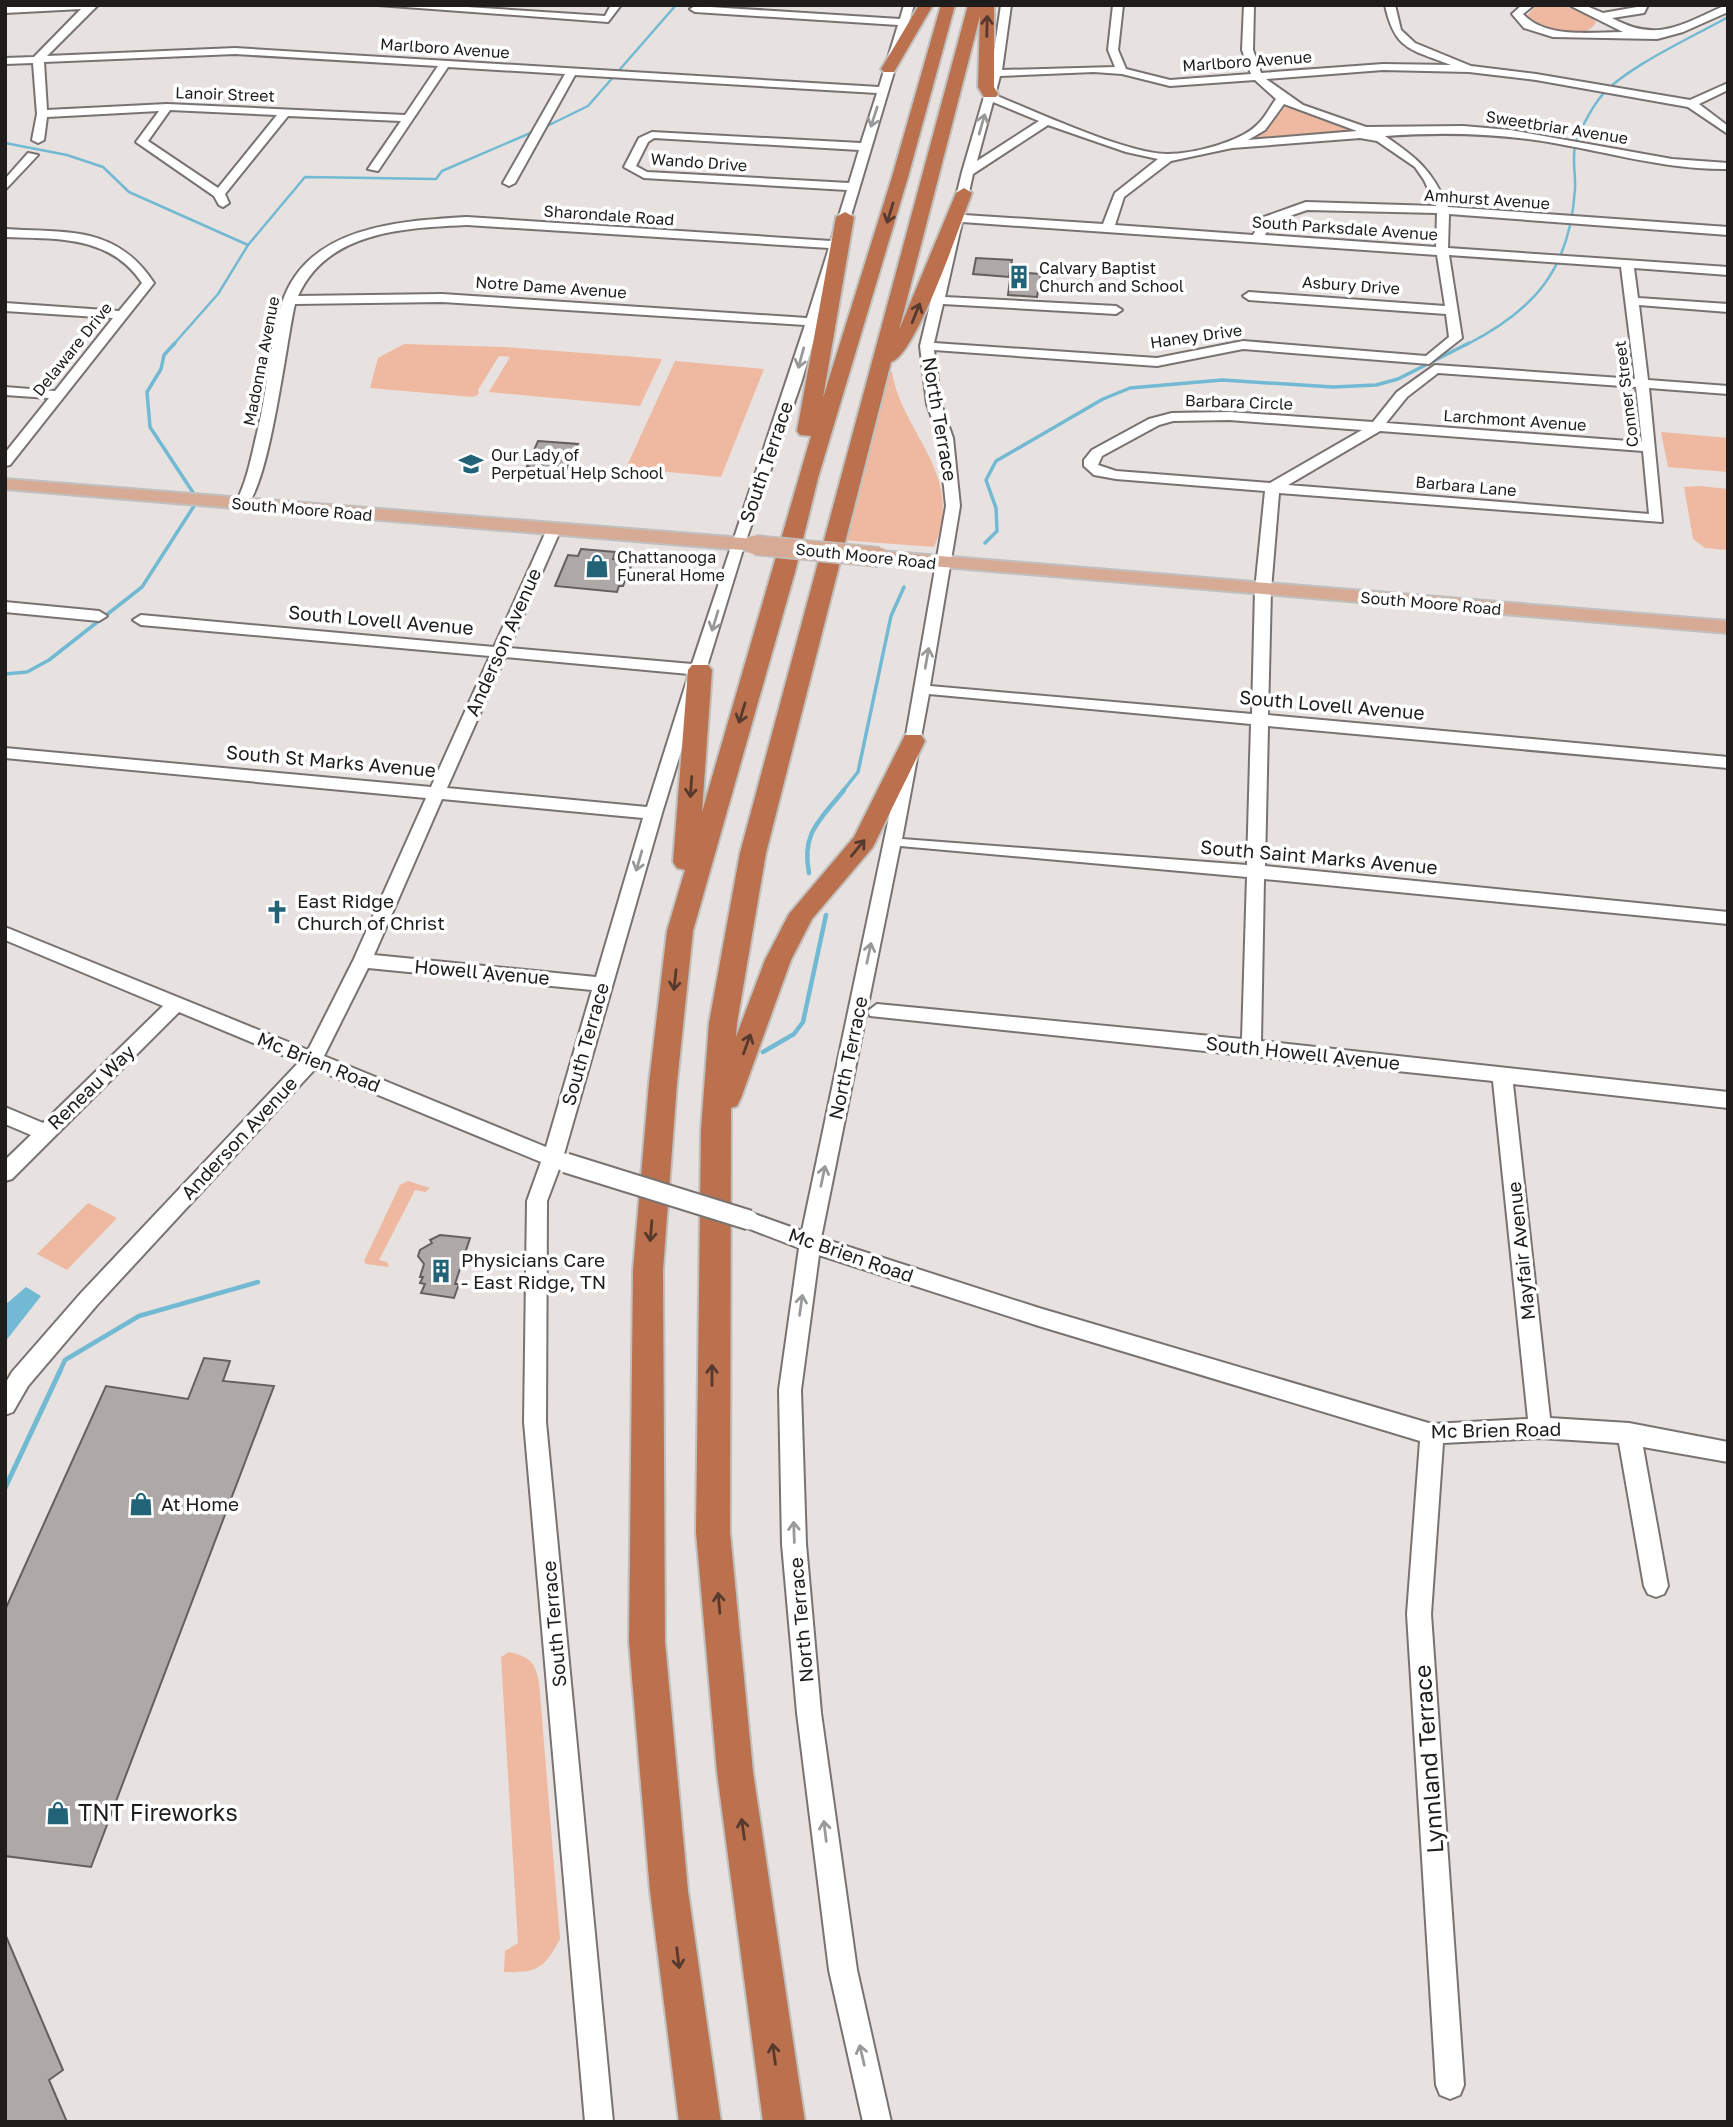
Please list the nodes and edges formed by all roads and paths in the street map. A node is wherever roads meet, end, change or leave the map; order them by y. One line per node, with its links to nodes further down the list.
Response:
1 (90, 5): 2 (street); 18 (street); 24 (street)
2 (97, 5)
3 (383, 5): 4 (street)
4 (616, 5)
5 (926, 5): 28 (highway)
6 (947, 5): 93 (highway, one-way to 93)
7 (975, 5): 85 (highway)
8 (987, 5): 36 (highway, one-way to 8)
9 (1006, 5): 32 (street, North Terrace)
10 (1118, 5): 30 (street)
11 (1249, 5): 33 (street)
12 (1390, 5): 23 (street, Marlboro Avenue)
13 (1529, 5): 21 (street)
14 (1574, 5): 20 (street)
15 (1643, 5): 20 (street)
16 (1728, 8): 22 (street)
17 (695, 9): 19 (street)
18 (5, 10)
19 (906, 13): 28 (street, South Terrace)
20 (1603, 17): 21 (street); 22 (street)
21 (1590, 34): 22 (street)
22 (1657, 36)
23 (1430, 55): 27 (street); 29 (street, Marlboro Avenue)
24 (38, 59): 25 (street, Marlboro Avenue); 26 (street, Marlboro Avenue); 41 (street)
25 (5, 61)
26 (445, 64): 31 (street, Marlboro Avenue); 42 (street)
27 (1417, 68): 29 (street, Marlboro Avenue); 33 (street, Marlboro Avenue)
28 (889, 69): 35 (street, South Terrace)
29 (1469, 69): 38 (street, Marlboro Avenue)
30 (1122, 71): 32 (street, Marlboro Avenue); 33 (street, Marlboro Avenue)
31 (571, 72): 35 (street, Marlboro Avenue); 57 (street)
32 (996, 73): 36 (street, North Terrace)
33 (1259, 78): 37 (street)
34 (1728, 86): 38 (street)
35 (883, 90): 49 (street, South Terrace, one-way to 49)
36 (990, 95): 43 (street); 56 (street, North Terrace, one-way to 36)
37 (1282, 99): 45 (street); 48 (street)
38 (1691, 104): 44 (street)
39 (167, 107): 40 (street, Lanoir Street); 40 (street); 41 (street, Lanoir Street)
40 (285, 112): 42 (street, Lanoir Street)
41 (42, 114): 47 (street)
42 (408, 118): 55 (street)
43 (1047, 121): 51 (street); 56 (street)
44 (1728, 131)
45 (1363, 133): 46 (street, Sweetbriar Avenue); 48 (street)
46 (1380, 135): 52 (street, Sweetbriar Avenue); 61 (street)
47 (38, 141)
48 (1232, 145): 51 (street)
49 (864, 147): 59 (street, South Terrace); 59 (street, Wando Drive)
50 (32, 155): 54 (street)
51 (1167, 158): 64 (street)
52 (1728, 166)
53 (5, 168): 54 (street)
54 (24, 169): 58 (street)
55 (374, 169)
56 (968, 172): 60 (street, North Terrace)
57 (509, 183)
58 (5, 187)
59 (853, 187): 62 (street, South Terrace)
60 (964, 193): 63 (street, North Terrace); 85 (highway, one-way to 60)
61 (1443, 211): 66 (street, Amhurst Avenue); 68 (street, Amhurst Avenue); 70 (street)
62 (845, 217): 69 (street, South Terrace); 93 (highway)
63 (959, 218): 64 (street, South Parksdale Avenue); 75 (street, North Terrace)
64 (1108, 227): 68 (street, South Parksdale Avenue)
65 (382, 230): 69 (street, Sharondale Road); 74 (street, Madonna Avenue)
66 (1728, 231)
67 (5, 233): 81 (street, Delaware Drive)
68 (1257, 238): 70 (street, South Parksdale Avenue)
69 (835, 245): 82 (street, South Terrace)
70 (1442, 249): 71 (street, South Parksdale Avenue); 80 (street)
71 (1627, 264): 72 (street, South Parksdale Avenue); 76 (street, Conner Street)
72 (1728, 271)
73 (1249, 296): 80 (street, Asbury Drive)
74 (289, 300): 82 (street, Notre Dame Avenue); 96 (street, Madonna Avenue)
75 (939, 300): 79 (street); 83 (street, North Terrace)
76 (1632, 301): 78 (street); 86 (street, Conner Street)
77 (5, 307): 81 (street)
78 (1728, 308)
79 (1115, 310)
80 (1450, 310): 84 (street)
81 (123, 315): 89 (street, Delaware Drive)
82 (811, 322): 99 (street, South Terrace, one-way to 99)
83 (927, 346): 84 (street, Haney Drive); 100 (street, North Terrace)
84 (1432, 364): 86 (street, Haney Drive); 90 (street)
85 (879, 370): 129 (highway)
86 (1643, 384): 87 (street, Haney Drive); 91 (street, Conner Street)
87 (1728, 390)
88 (5, 391): 89 (street)
89 (57, 395): 92 (street, Delaware Drive)
90 (1377, 427): 91 (street, Larchmont Avenue); 95 (street); 95 (street, Barbara Circle)
91 (1650, 447): 97 (street, Conner Street)
92 (5, 462)
93 (808, 478): 118 (highway, one-way to 118)
94 (5, 484): 96 (main road, South Moore Road)
95 (1272, 488): 97 (street, Barbara Lane); 101 (street)
96 (242, 504): 98 (main road, South Moore Road)
97 (1657, 519)
98 (554, 529): 99 (main road, South Moore Road); 106 (street, Anderson Avenue)
99 (746, 544): 100 (main road, South Moore Road, bridge); 107 (street, South Terrace, one-way to 107)
100 (943, 564): 101 (main road, South Moore Road); 110 (street, North Terrace, one-way to 100)
101 (1263, 590): 105 (main road, South Moore Road); 109 (street)
102 (5, 607): 103 (street)
103 (99, 616)
104 (141, 620): 106 (street, South Lovell Avenue)
105 (1728, 627)
106 (497, 652): 107 (street, South Lovell Avenue); 113 (street, Anderson Avenue)
107 (700, 670): 114 (street, South Terrace); 118 (highway, one-way to 118)
108 (933, 690): 109 (street, South Lovell Avenue)
109 (1261, 719): 112 (street, South Lovell Avenue); 116 (street)
110 (913, 741): 129 (highway, one-way to 110); 133 (street, North Terrace, one-way to 110)
111 (5, 753): 113 (street, South St Marks Avenue)
112 (1728, 763)
113 (437, 792): 114 (street, South St Marks Avenue); 120 (street, Anderson Avenue)
114 (653, 813): 121 (street, South Terrace, one-way to 121)
115 (907, 843): 116 (street, South Saint Marks Avenue)
116 (1258, 872): 117 (street, South Saint Marks Avenue); 124 (street)
117 (1728, 918)
118 (680, 931): 142 (highway, one-way to 142)
119 (5, 933): 122 (street, Mc Brien Road)
120 (362, 961): 121 (street, Howell Avenue); 125 (street, Anderson Avenue)
121 (601, 984): 131 (street, South Terrace)
122 (177, 1003): 125 (street, Mc Brien Road); 130 (street, Reneau Way)
123 (877, 1011): 124 (street, South Howell Avenue)
124 (1251, 1047): 126 (street, South Howell Avenue)
125 (312, 1060): 131 (street, Mc Brien Road); 134 (street, Anderson Avenue)
126 (1502, 1074): 127 (street, South Howell Avenue); 135 (street, Mayfair Avenue)
127 (1728, 1100)
128 (5, 1115): 130 (street)
129 (715, 1130): 143 (highway, one-way to 129)
130 (45, 1133): 132 (street, Reneau Way)
131 (559, 1161): 133 (street, Mc Brien Road, bridge); 141 (street, South Terrace)
132 (5, 1173)
133 (810, 1243): 137 (street, Mc Brien Road); 144 (street, North Terrace, one-way to 133)
134 (5, 1405)
135 (1540, 1428): 136 (street, Mc Brien Road); 137 (street, Mc Brien Road)
136 (1629, 1433): 138 (street, Mc Brien Road); 139 (street)
137 (1432, 1434): 140 (street, Lynnland Terrace)
138 (1728, 1452)
139 (1656, 1586)
140 (1450, 2085)
141 (599, 2122)
142 (700, 2122)
143 (784, 2122)
144 (877, 2122)

